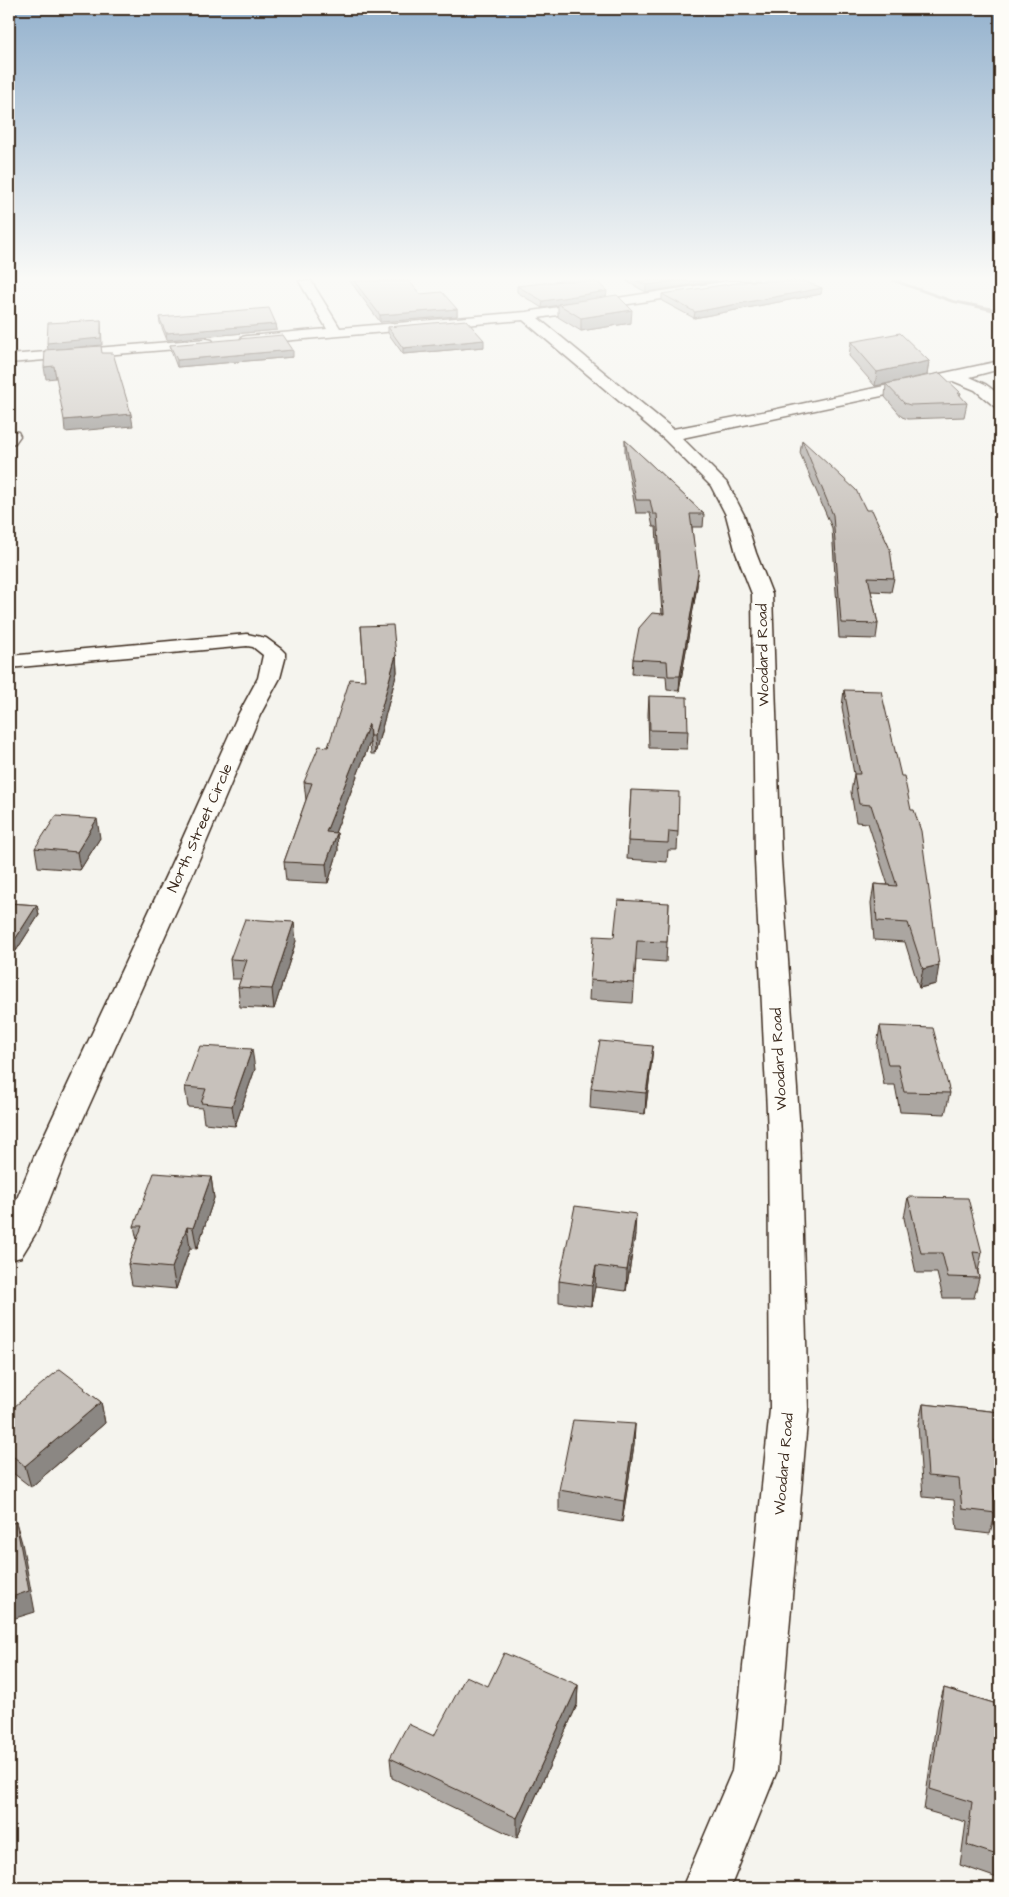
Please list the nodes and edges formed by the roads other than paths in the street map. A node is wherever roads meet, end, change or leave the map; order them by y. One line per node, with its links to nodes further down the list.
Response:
1 (591, 370): 5 (street, Woodard Road)
2 (981, 370): 3 (street)
3 (955, 376): 4 (street); 5 (street)
4 (1000, 403)
5 (670, 435): 8 (street, Woodard Road)
6 (9, 662): 7 (street, North Street Circle)
7 (9, 1248)
8 (706, 1888)

